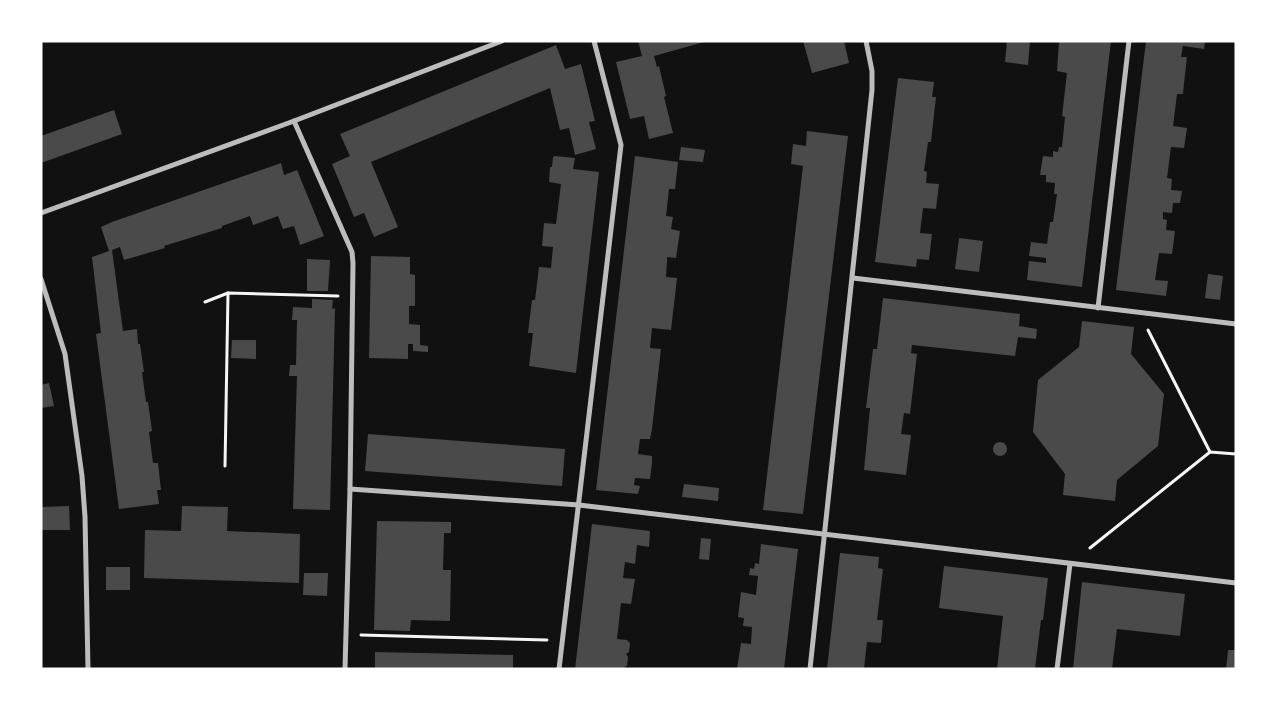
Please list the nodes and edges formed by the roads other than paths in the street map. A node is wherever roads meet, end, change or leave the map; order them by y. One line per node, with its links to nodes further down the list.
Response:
1 (502, 41): 5 (street)
2 (594, 41): 12 (street)
3 (866, 41): 7 (street)
4 (1129, 41): 9 (street)
5 (294, 121): 6 (street); 11 (street)
6 (41, 213)
7 (853, 278): 9 (street); 13 (street)
8 (41, 279): 16 (street)
9 (1098, 308): 10 (street)
10 (1236, 324)
11 (350, 489): 12 (street); 17 (street)
12 (579, 505): 13 (street); 18 (street)
13 (825, 533): 14 (street); 19 (street)
14 (1070, 564): 15 (street); 20 (street)
15 (1236, 583)
16 (88, 669)
17 (345, 669)
18 (559, 669)
19 (810, 669)
20 (1057, 669)

